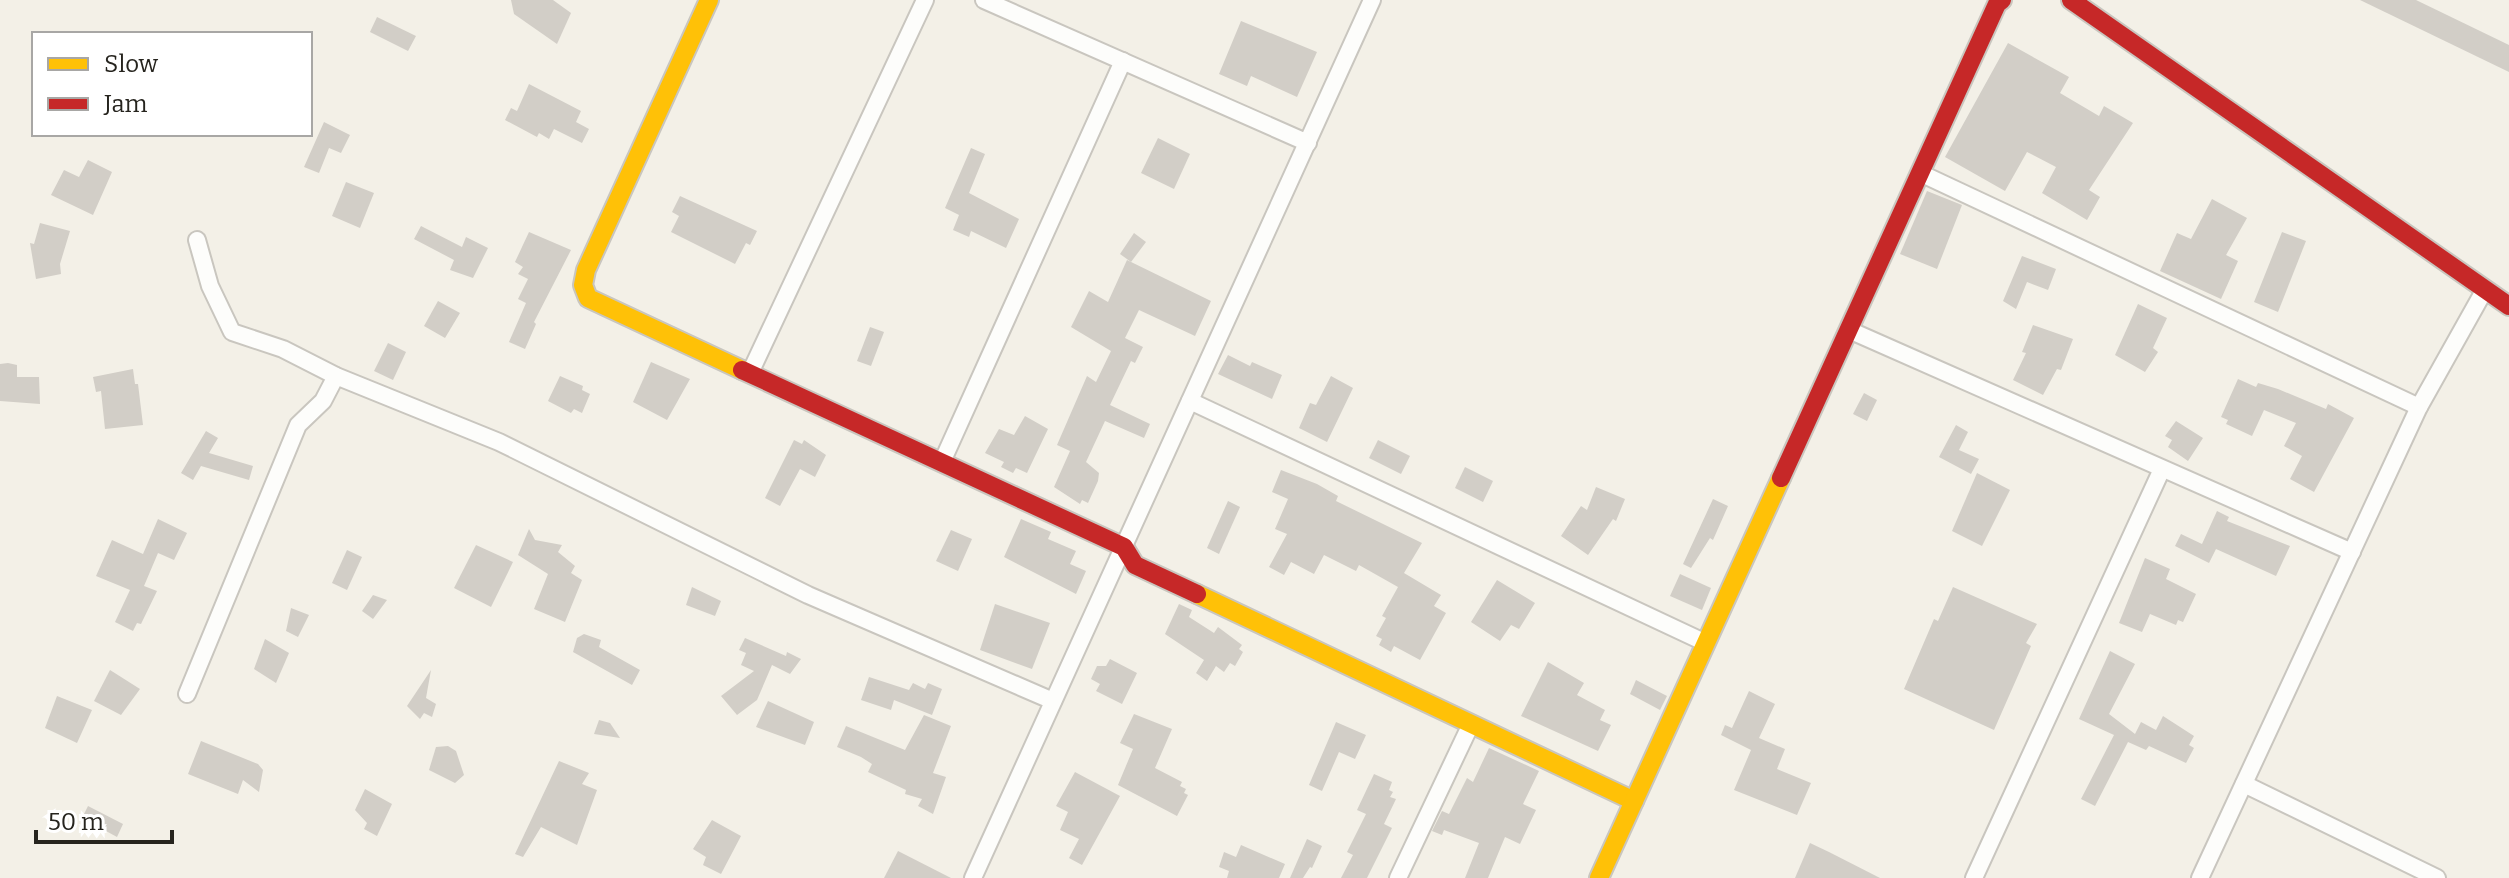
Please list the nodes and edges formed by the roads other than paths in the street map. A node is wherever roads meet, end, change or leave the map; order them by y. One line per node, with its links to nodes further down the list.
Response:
1 (709, 0): 14 (main road)
2 (925, 0): 14 (street)
3 (984, 0): 7 (street)
4 (1372, 0): 8 (street)
5 (2002, 0): 9 (main road)
6 (2071, 0): 11 (main road)
7 (1123, 61): 8 (street); 18 (street)
8 (1308, 143): 16 (street)
9 (1920, 173): 13 (main road); 17 (street)
10 (197, 240): 15 (street)
11 (2484, 291): 12 (main road); 17 (street)
12 (2509, 306)
13 (1849, 330): 19 (street); 22 (main road)
14 (750, 373): 18 (main road)
15 (336, 376): 23 (street); 24 (street)
16 (1190, 401): 20 (street); 22 (street)
17 (2419, 407): 21 (street)
18 (942, 462): 20 (main road)
19 (2162, 469): 21 (street); 31 (street)
20 (1124, 547): 24 (street); 25 (main road)
21 (2352, 552): 26 (street)
22 (1706, 643): 27 (main road)
23 (187, 694)
24 (1053, 701): 28 (street)
25 (1471, 724): 27 (main road); 29 (street)
26 (2244, 784): 32 (street); 33 (street)
27 (1634, 801): 30 (main road)
28 (973, 878)
29 (1398, 878)
30 (1599, 878)
31 (1974, 878)
32 (2200, 878)
33 (2437, 878)

